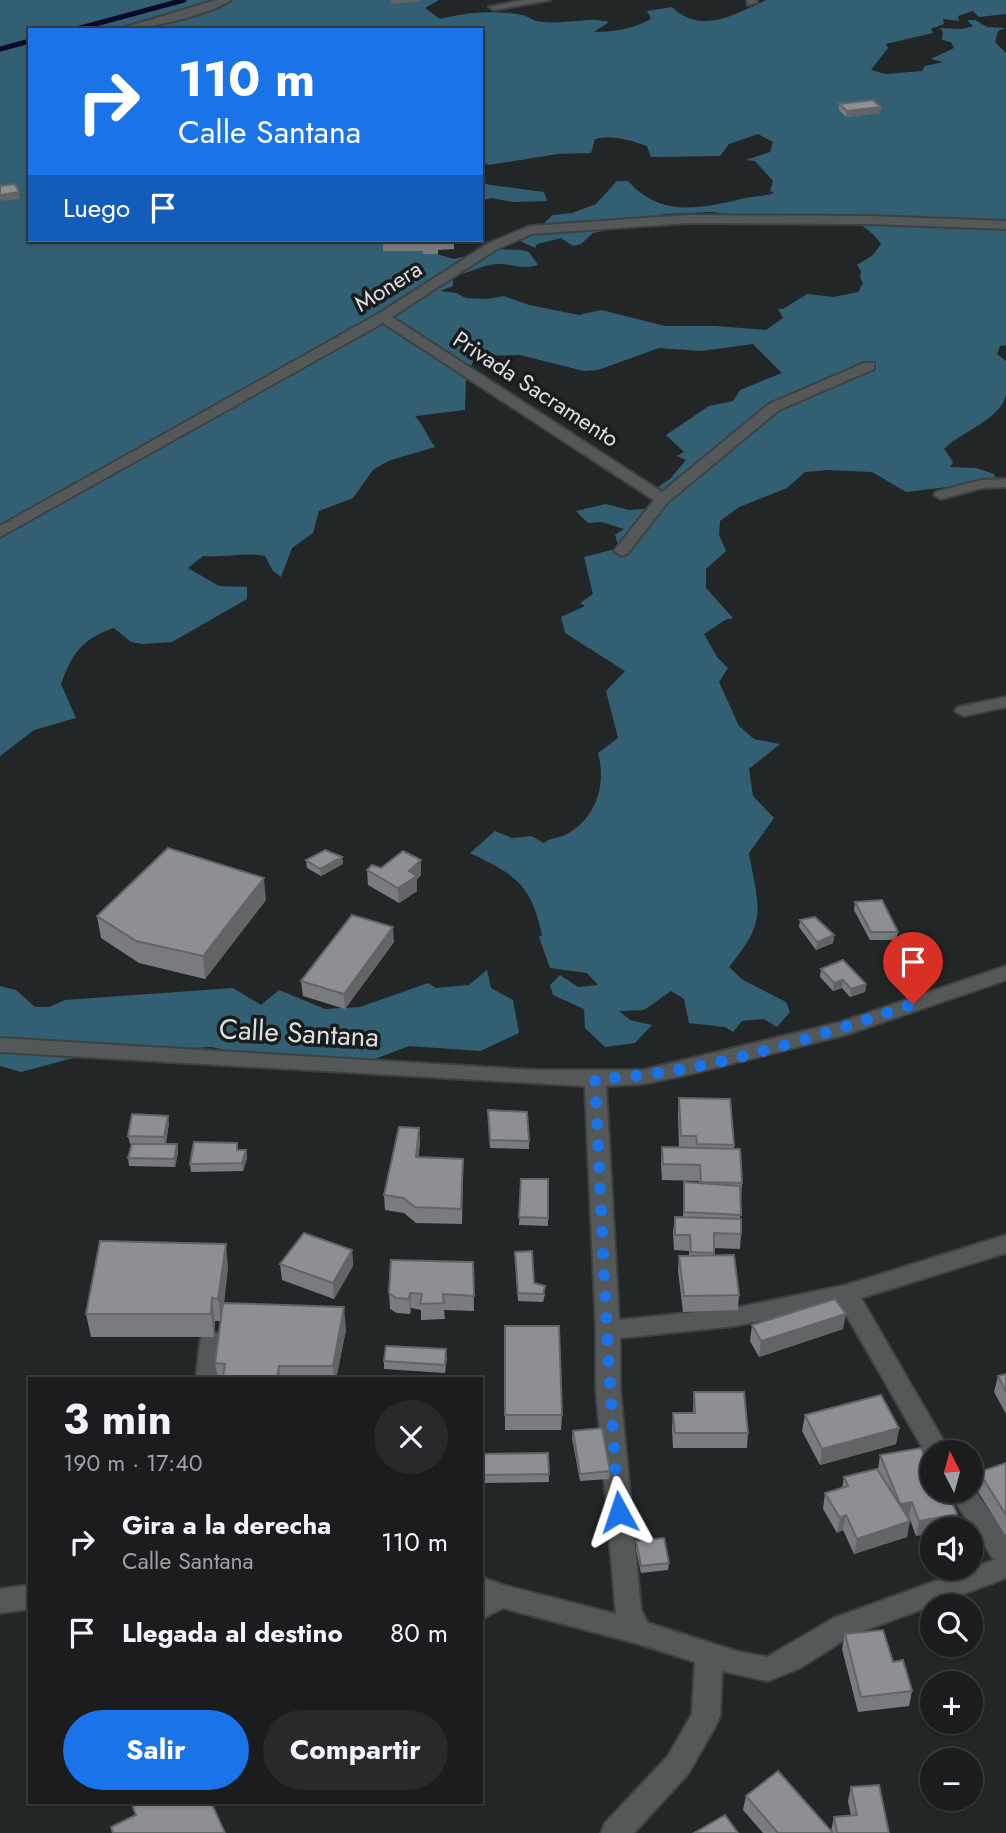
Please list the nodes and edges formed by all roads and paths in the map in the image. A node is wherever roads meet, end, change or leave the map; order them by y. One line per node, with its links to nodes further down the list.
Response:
1 (226, 0): 4 (street)
2 (545, 0): 3 (street)
3 (494, 7)
4 (129, 28)
5 (1006, 225): 6 (street, Monera)
6 (383, 317): 10 (street, Privada Sacramento); 11 (street, Monera)
7 (869, 366): 10 (street)
8 (1006, 483): 9 (street)
9 (941, 495)
10 (663, 499): 12 (street)
11 (0, 532)
12 (622, 551)
13 (1006, 702): 14 (street)
14 (964, 711)
15 (1006, 974): 17 (street, Calle Santana)
16 (0, 1045): 17 (street, Calle Santana)
17 (595, 1079): 20 (street)
18 (1006, 1244): 19 (street)
19 (846, 1294): 20 (street); 23 (street)
20 (608, 1330): 30 (street)
21 (212, 1341): 22 (street)
22 (208, 1377)
23 (931, 1440)
24 (969, 1503): 25 (street)
25 (1006, 1556)
26 (1006, 1567): 31 (street)
27 (28, 1597): 29 (street)
28 (488, 1597): 30 (street)
29 (0, 1601)
30 (639, 1632): 31 (street)
31 (709, 1654): 32 (street)
32 (615, 1833)

